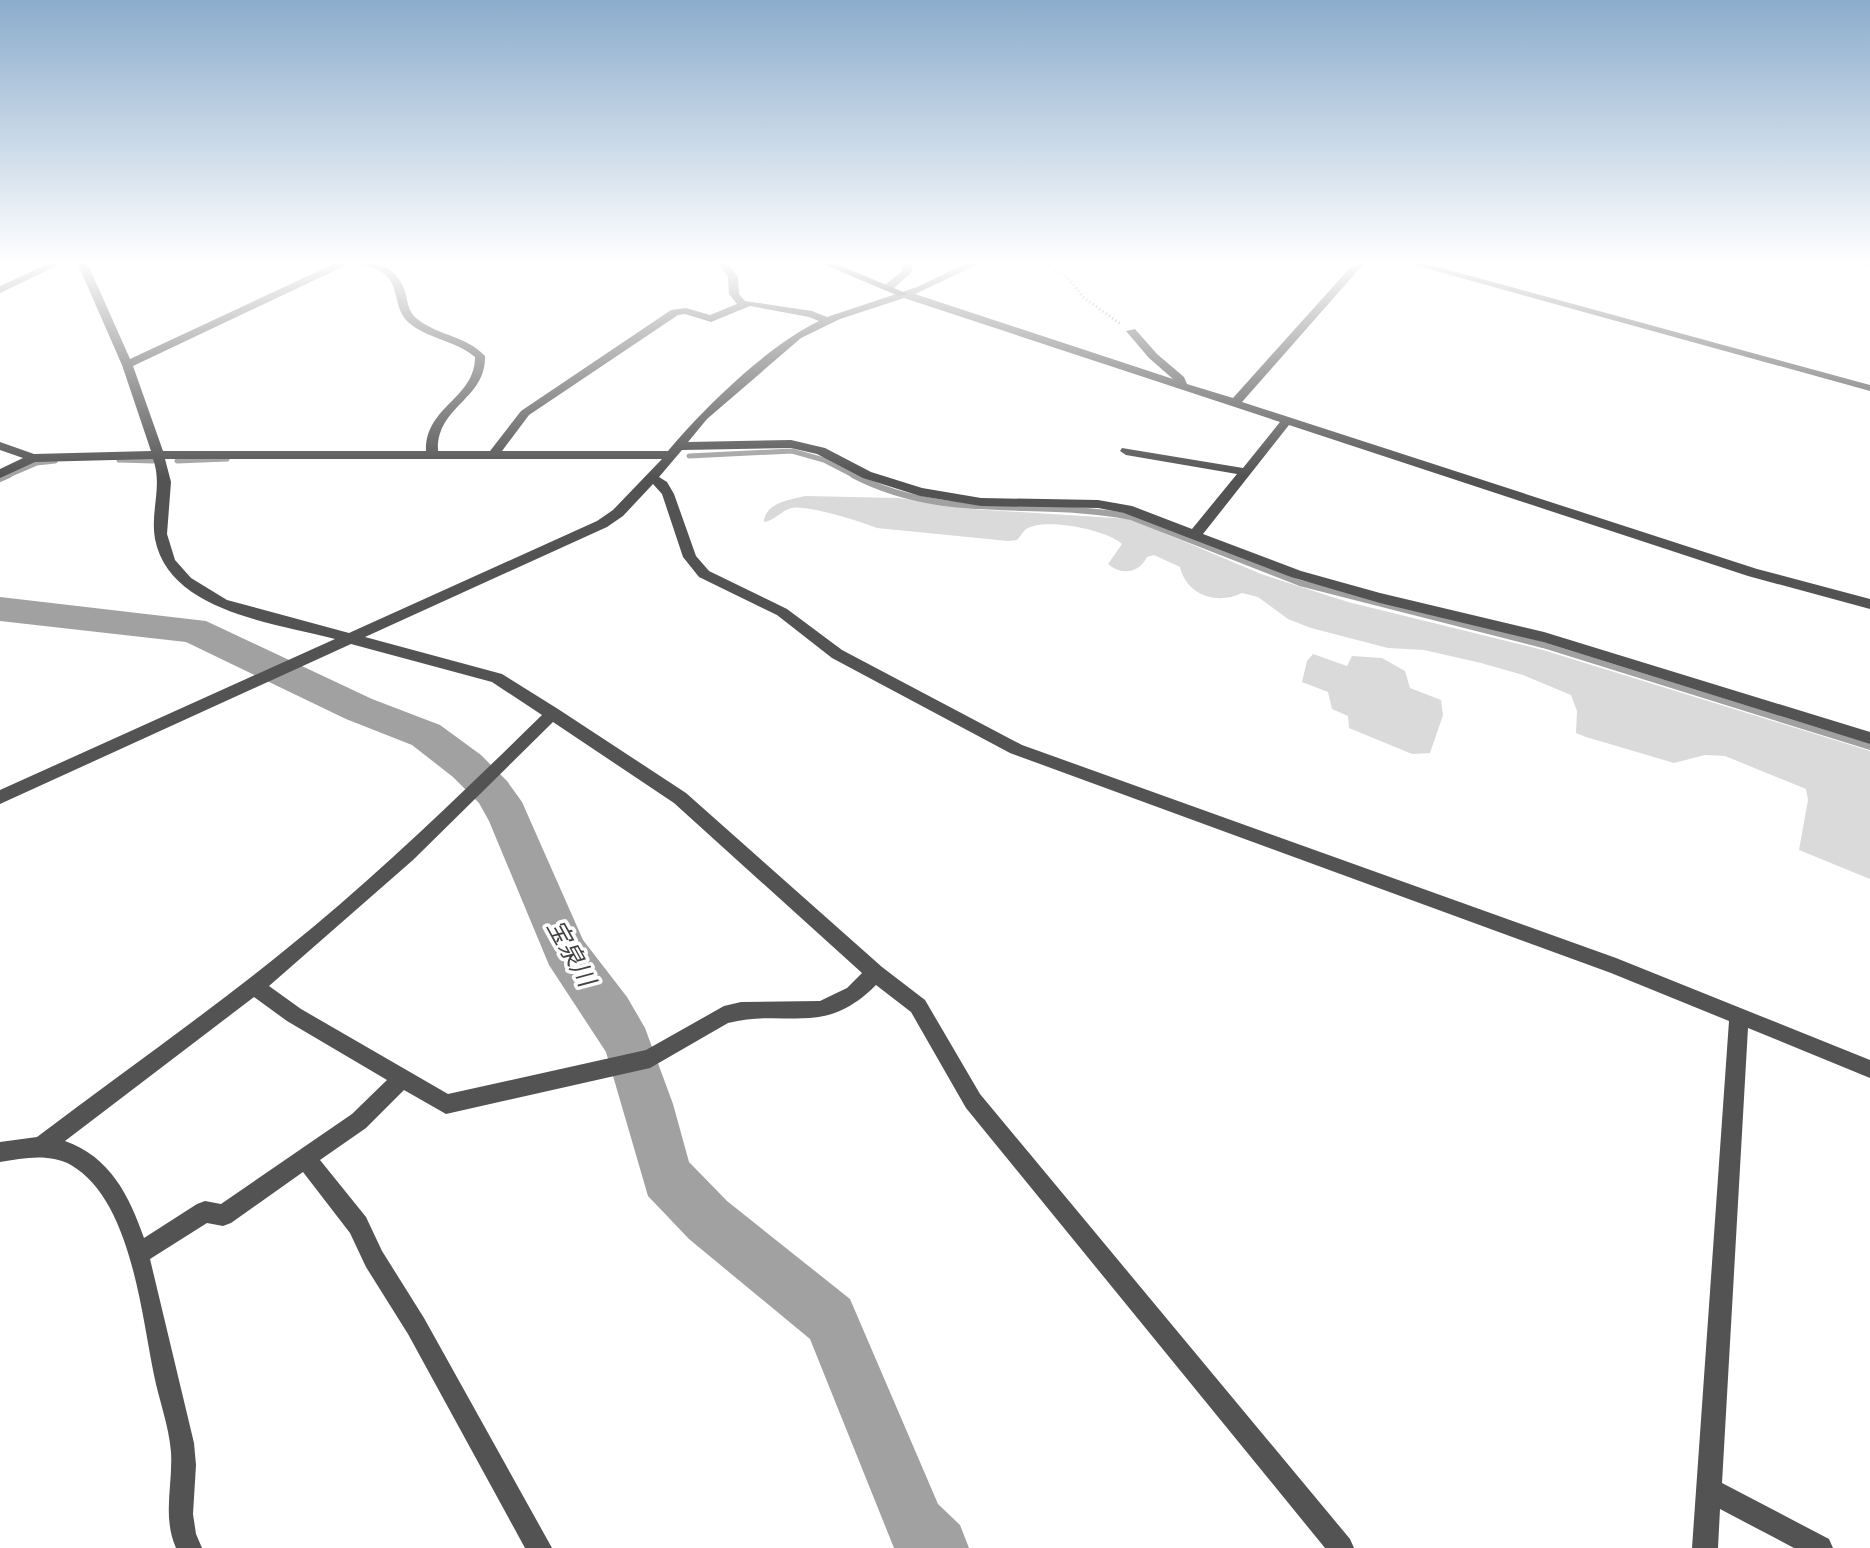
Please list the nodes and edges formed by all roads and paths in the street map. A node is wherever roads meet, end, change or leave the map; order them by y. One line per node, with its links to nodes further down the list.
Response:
1 (113, 332): 10 (street)
2 (197, 332): 10 (street)
3 (436, 332): 18 (street)
4 (644, 332): 19 (street)
5 (804, 332): 16 (street)
6 (1019, 332): 11 (street)
7 (1132, 332): 11 (street)
8 (1298, 332): 13 (street)
9 (1666, 332): 12 (street)
10 (127, 365): 20 (street)
11 (1182, 386): 13 (street)
12 (1870, 388)
13 (1235, 403): 14 (street)
14 (1287, 420): 22 (street); 26 (street)
15 (0, 446): 21 (street)
16 (673, 451): 19 (street); 24 (street); 25 (street)
17 (1126, 451): 22 (street)
18 (432, 453): 19 (street); 20 (street)
19 (494, 454)
20 (158, 456): 21 (street); 27 (street)
21 (33, 458): 23 (street)
22 (1247, 472): 25 (street)
23 (0, 474)
24 (652, 478): 27 (street); 33 (street)
25 (1195, 535): 29 (street)
26 (1870, 604)
27 (350, 639): 28 (street); 30 (street)
28 (553, 713): 31 (street); 32 (street)
29 (1870, 738)
30 (0, 797)
31 (875, 973): 35 (street); 43 (street)
32 (254, 986): 35 (street); 36 (street)
33 (1739, 1016): 34 (street); 40 (street)
34 (1870, 1069)
35 (402, 1079): 38 (street)
36 (44, 1144): 37 (street); 39 (street)
37 (0, 1152)
38 (305, 1158): 39 (street); 42 (street)
39 (138, 1254): 41 (street)
40 (1708, 1489): 44 (street); 45 (street)
41 (189, 1548)
42 (539, 1548)
43 (1341, 1548)
44 (1705, 1548)
45 (1820, 1548)

